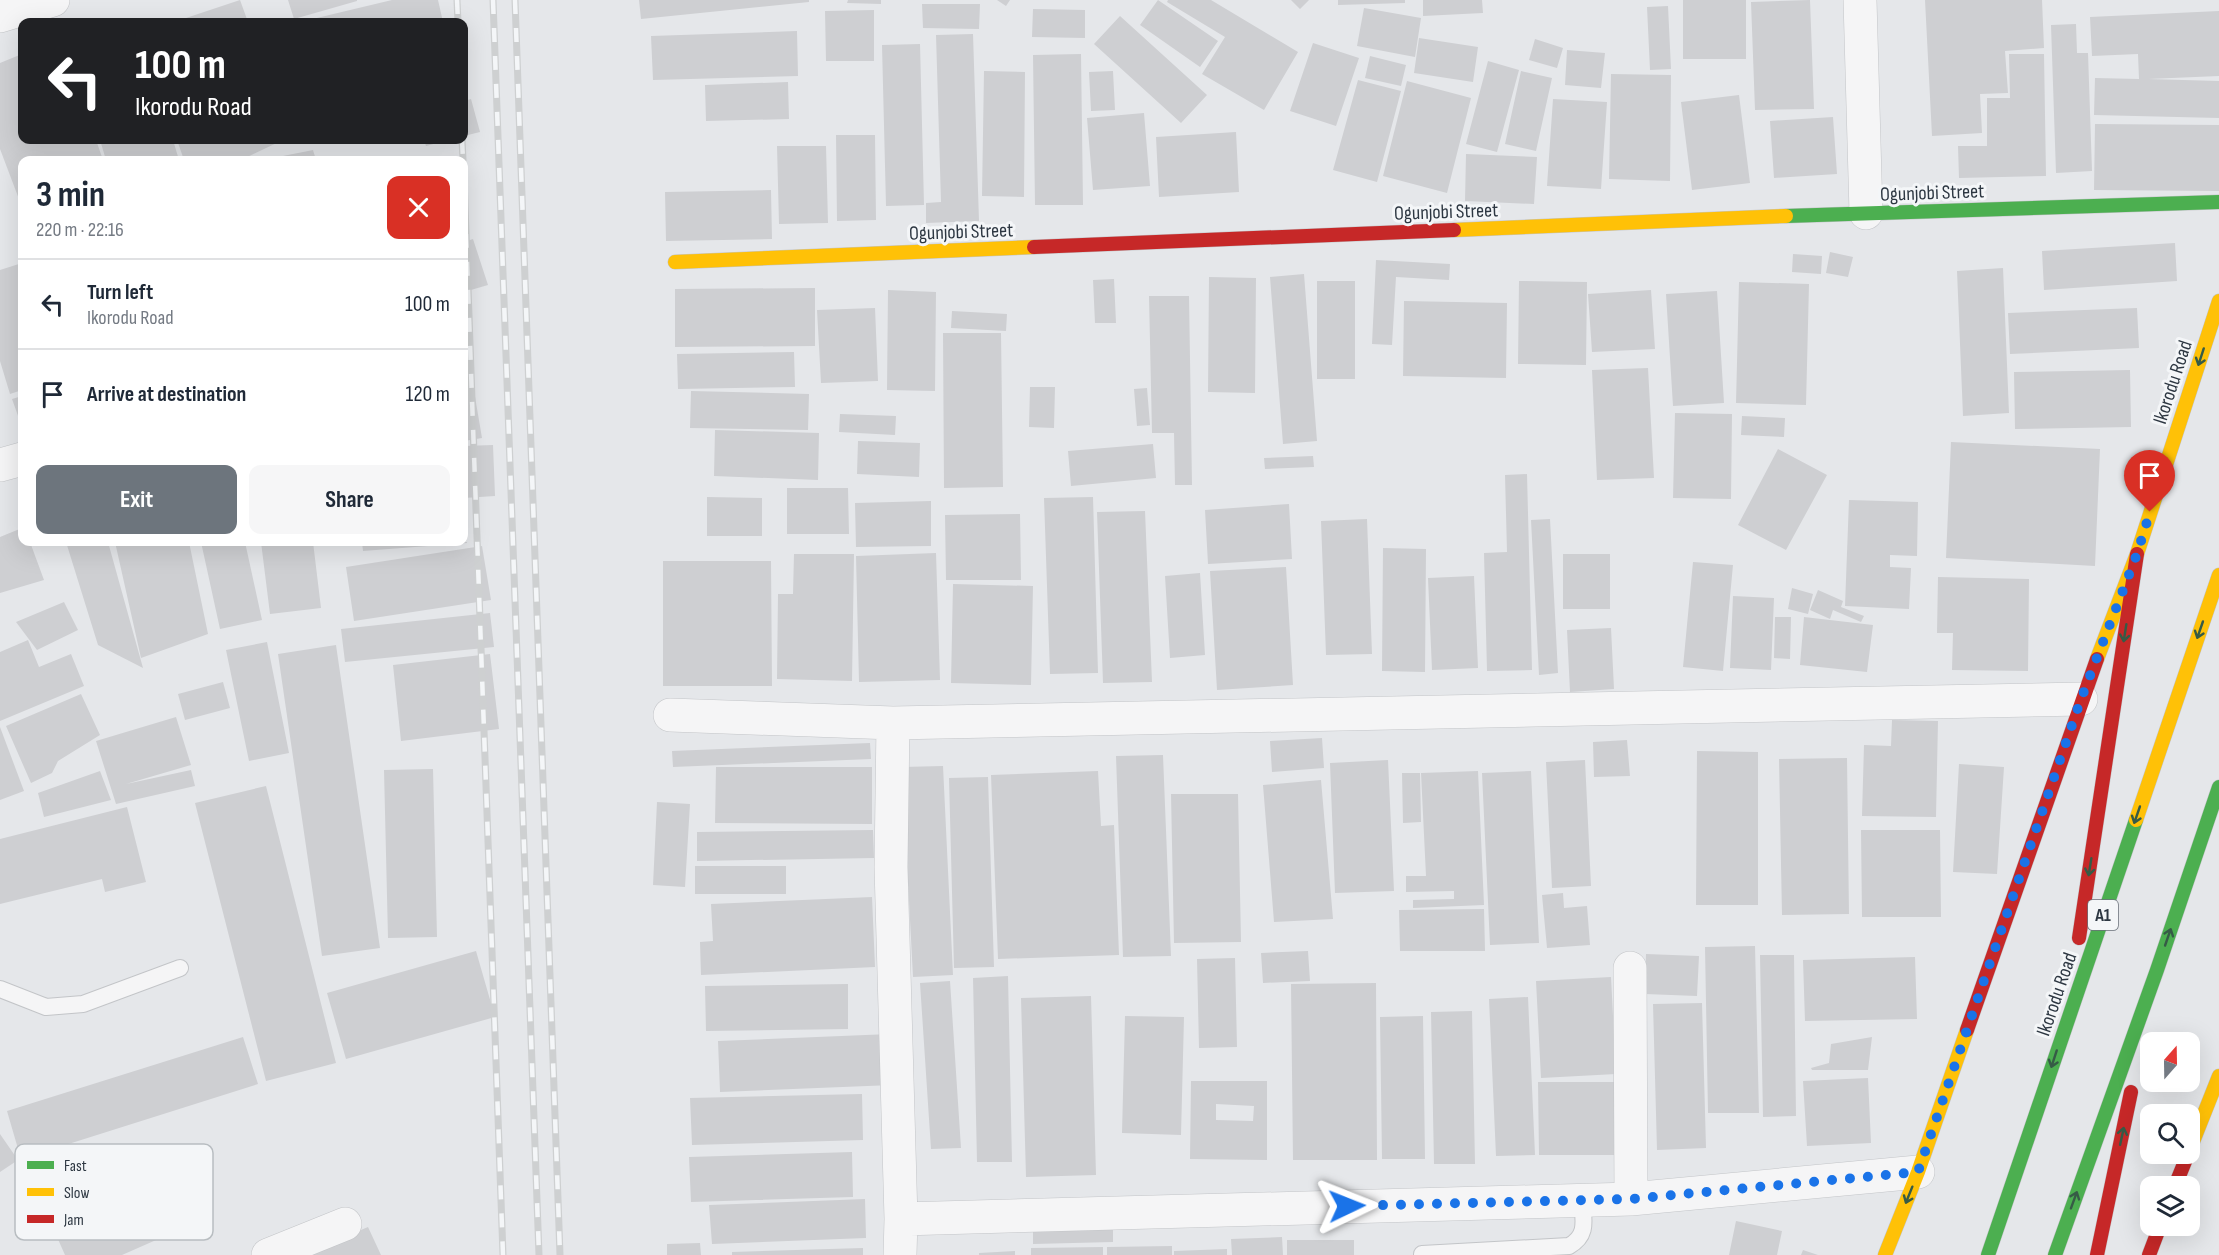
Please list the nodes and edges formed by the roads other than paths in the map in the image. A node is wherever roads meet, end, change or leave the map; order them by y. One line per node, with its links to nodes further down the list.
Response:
1 (52, 0): 3 (street)
2 (1860, 0): 5 (street)
3 (0, 16)
4 (2219, 202): 5 (main road, Ogunjobi Street)
5 (1866, 213): 6 (main road, Ogunjobi Street)
6 (675, 262)
7 (2219, 301): 10 (main road, Ikorodu Road, one-way to 10)
8 (18, 460): 9 (street)
9 (0, 465)
10 (2137, 554): 12 (main road, Ikorodu Road); 20 (main road, one-way to 20)
11 (2219, 575): 20 (main road, Ikorodu Road / A1, one-way to 20)
12 (2081, 699): 14 (street); 23 (main road, Ikorodu Road)
13 (670, 715): 14 (street)
14 (893, 723): 27 (street)
15 (2219, 787): 18 (main road, one-way to 15)
16 (180, 968): 19 (lane)
17 (1630, 968): 25 (street)
18 (2157, 970): 36 (main road, one-way to 18); 37 (main road, one-way to 18)
19 (0, 989)
20 (2066, 1022): 26 (main road, Ikorodu Road / A1, one-way to 26)
21 (2219, 1076): 22 (main road)
22 (2200, 1124)
23 (1918, 1172): 25 (street); 33 (main road, Ikorodu Road, one-way to 33)
24 (1582, 1199): 25 (street); 27 (street); 30 (lane)
25 (1631, 1199)
26 (2008, 1200): 34 (main road); 35 (main road, Ikorodu Road / A1)
27 (901, 1219): 32 (street)
28 (345, 1224): 31 (street)
29 (2156, 1236): 38 (main road)
30 (1422, 1254)
31 (268, 1255)
32 (900, 1255)
33 (1885, 1255)
34 (1982, 1255)
35 (1988, 1255)
36 (2055, 1255)
37 (2097, 1255)
38 (2149, 1255)

